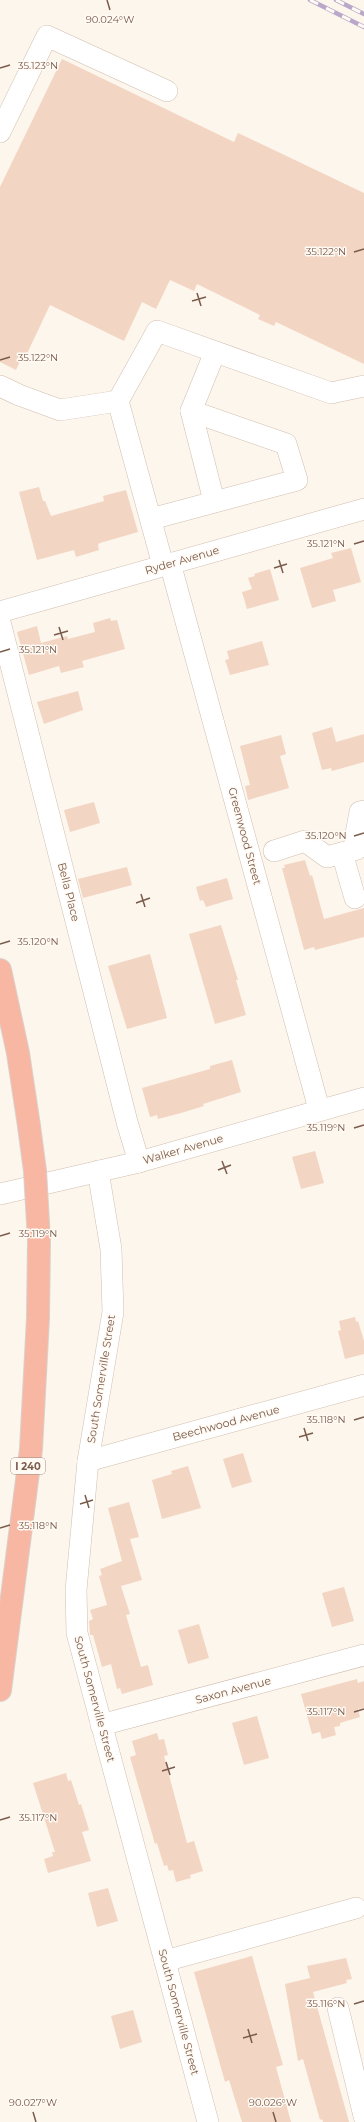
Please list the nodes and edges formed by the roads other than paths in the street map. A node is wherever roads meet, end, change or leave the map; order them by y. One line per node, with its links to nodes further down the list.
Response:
1 (167, 91): 2 (street)
2 (0, 132)
3 (214, 352): 5 (street); 6 (street); 7 (street)
4 (0, 386): 6 (street)
5 (364, 386)
6 (118, 401): 10 (street, Greenwood Street)
7 (191, 411): 8 (street); 8 (street)
8 (214, 501): 10 (street)
9 (364, 510): 11 (street, Ryder Avenue)
10 (152, 519): 11 (street, Greenwood Street)
11 (167, 564): 12 (street, Ryder Avenue); 20 (street, Greenwood Street)
12 (0, 612)
13 (0, 622): 21 (street, Bella Place)
14 (362, 811): 16 (street)
15 (274, 851): 16 (street)
16 (342, 853): 17 (street)
17 (355, 898)
18 (0, 970): 27 (highway, I 240, bridge)
19 (364, 1098): 20 (street, Walker Avenue)
20 (319, 1109): 21 (street, Walker Avenue)
21 (139, 1162): 22 (street, Walker Avenue)
22 (98, 1170): 23 (street, Walker Avenue); 25 (street, South Somerville Street)
23 (0, 1194)
24 (364, 1385): 25 (street, Beechwood Avenue)
25 (88, 1461): 28 (street, South Somerville Street)
26 (364, 1655): 28 (street, Saxon Avenue)
27 (0, 1690)
28 (101, 1725): 30 (street, South Somerville Street)
29 (356, 1908): 30 (street)
30 (165, 1961): 33 (street, South Somerville Street)
31 (338, 2008): 32 (street)
32 (364, 2116)
33 (208, 2122)

